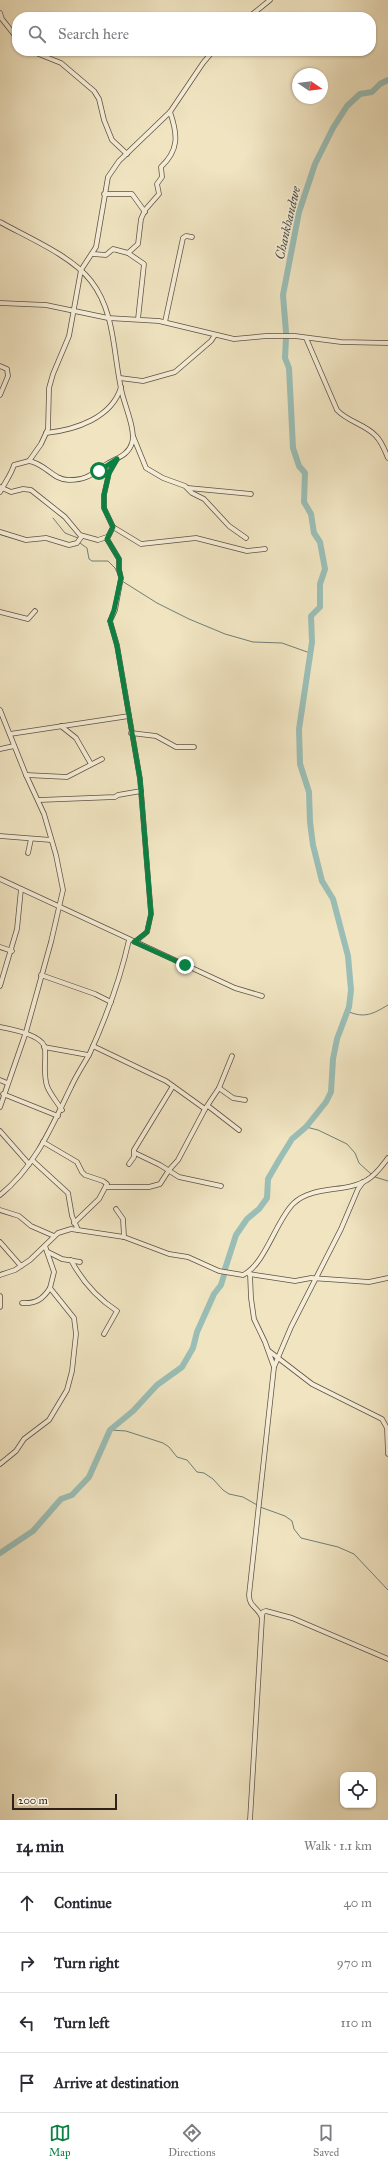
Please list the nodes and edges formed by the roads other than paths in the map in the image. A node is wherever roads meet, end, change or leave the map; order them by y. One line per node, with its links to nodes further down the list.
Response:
1 (269, 0): 2 (street)
2 (255, 12)
3 (0, 13): 4 (street)
4 (12, 32)
5 (43, 56): 8 (street)
6 (208, 56): 7 (street)
7 (170, 112): 8 (street); 10 (street)
8 (127, 154): 9 (street)
9 (104, 194): 10 (street); 14 (street)
10 (145, 213): 13 (street)
11 (0, 222): 15 (street)
12 (192, 236): 20 (street)
13 (128, 253): 14 (street); 19 (street)
14 (93, 254): 15 (street)
15 (81, 270): 17 (street); 18 (street)
16 (0, 303): 17 (street)
17 (74, 310): 18 (street); 28 (street)
18 (108, 318): 19 (street); 25 (street)
19 (138, 319): 20 (street)
20 (165, 322): 21 (street)
21 (215, 336): 22 (street); 25 (street)
22 (306, 338): 23 (street); 30 (street)
23 (388, 343)
24 (0, 366): 27 (street)
25 (120, 378): 26 (street)
26 (121, 387): 28 (street); 29 (street)
27 (0, 395)
28 (46, 433): 32 (street)
29 (132, 436): 31 (street); 33 (street)
30 (388, 458)
31 (117, 459): 32 (street); 36 (street)
32 (29, 461): 34 (street)
33 (187, 488): 35 (street); 40 (street)
34 (1, 489): 38 (street)
35 (251, 494)
36 (113, 527): 39 (street); 41 (street)
37 (0, 532): 38 (street)
38 (82, 536): 39 (street)
39 (107, 537): 45 (street)
40 (246, 538)
41 (266, 549)
42 (35, 611): 43 (street)
43 (0, 612)
44 (0, 710): 48 (street)
45 (129, 716): 46 (street); 47 (street)
46 (61, 726): 48 (street); 53 (street)
47 (131, 733): 50 (street); 55 (street)
48 (10, 734): 49 (street)
49 (14, 746): 51 (street); 54 (street)
50 (194, 747)
51 (0, 749)
52 (102, 758): 53 (street)
53 (91, 764): 54 (street)
54 (26, 775): 56 (street)
55 (141, 791): 56 (street); 65 (street)
56 (39, 800): 59 (street)
57 (0, 836): 58 (street)
58 (31, 839): 59 (street); 60 (street)
59 (51, 840): 63 (street)
60 (28, 853)
61 (0, 879): 62 (street)
62 (22, 889): 63 (street); 67 (street)
63 (60, 906): 64 (street); 68 (street)
64 (129, 940): 65 (street); 71 (street)
65 (134, 942): 70 (street)
66 (0, 948): 67 (street)
67 (12, 951): 69 (street)
68 (41, 975): 71 (street); 73 (street)
69 (0, 986)
70 (262, 996)
71 (111, 1002): 74 (street)
72 (0, 1027): 73 (street)
73 (26, 1032): 75 (street); 79 (street)
74 (93, 1046): 76 (street); 80 (street)
75 (44, 1047): 76 (street); 86 (street)
76 (88, 1055): 86 (street)
77 (232, 1056): 81 (street)
78 (0, 1080): 79 (street)
79 (7, 1083): 82 (street)
80 (173, 1086): 85 (street); 91 (street)
81 (219, 1088): 83 (street); 85 (street)
82 (3, 1094): 84 (street); 87 (street)
83 (245, 1100)
84 (0, 1107)
85 (206, 1107): 89 (street); 95 (street)
86 (62, 1110): 87 (street)
87 (58, 1116): 90 (street)
88 (0, 1130): 93 (street)
89 (239, 1130)
90 (43, 1142): 93 (street); 98 (street)
91 (135, 1153): 94 (street); 95 (street)
92 (388, 1158): 96 (street)
93 (31, 1162): 99 (street); 102 (street)
94 (129, 1164)
95 (169, 1170): 97 (street); 98 (street)
96 (364, 1182): 112 (street); 115 (street)
97 (222, 1186)
98 (107, 1187): 102 (street)
99 (0, 1195)
100 (116, 1209): 105 (street)
101 (0, 1210): 104 (street)
102 (74, 1223): 103 (street)
103 (78, 1230): 104 (street); 105 (street)
104 (54, 1236): 107 (street)
105 (124, 1237): 112 (street)
106 (0, 1242): 111 (street)
107 (45, 1246): 108 (street); 111 (street)
108 (48, 1252): 109 (street); 116 (street)
109 (70, 1260): 110 (street); 120 (street)
110 (80, 1262)
111 (21, 1266): 113 (street)
112 (248, 1274): 115 (street); 121 (street)
113 (0, 1275)
114 (388, 1278): 115 (street)
115 (315, 1279): 122 (street)
116 (50, 1288): 118 (street); 125 (street)
117 (0, 1296): 119 (street)
118 (22, 1303)
119 (0, 1307)
120 (104, 1334)
121 (269, 1350): 122 (street); 123 (street)
122 (277, 1357): 123 (street); 124 (street)
123 (274, 1367): 126 (street)
124 (388, 1454)
125 (0, 1464)
126 (262, 1616): 127 (street); 128 (street)
127 (388, 1659)
128 (250, 1820)

